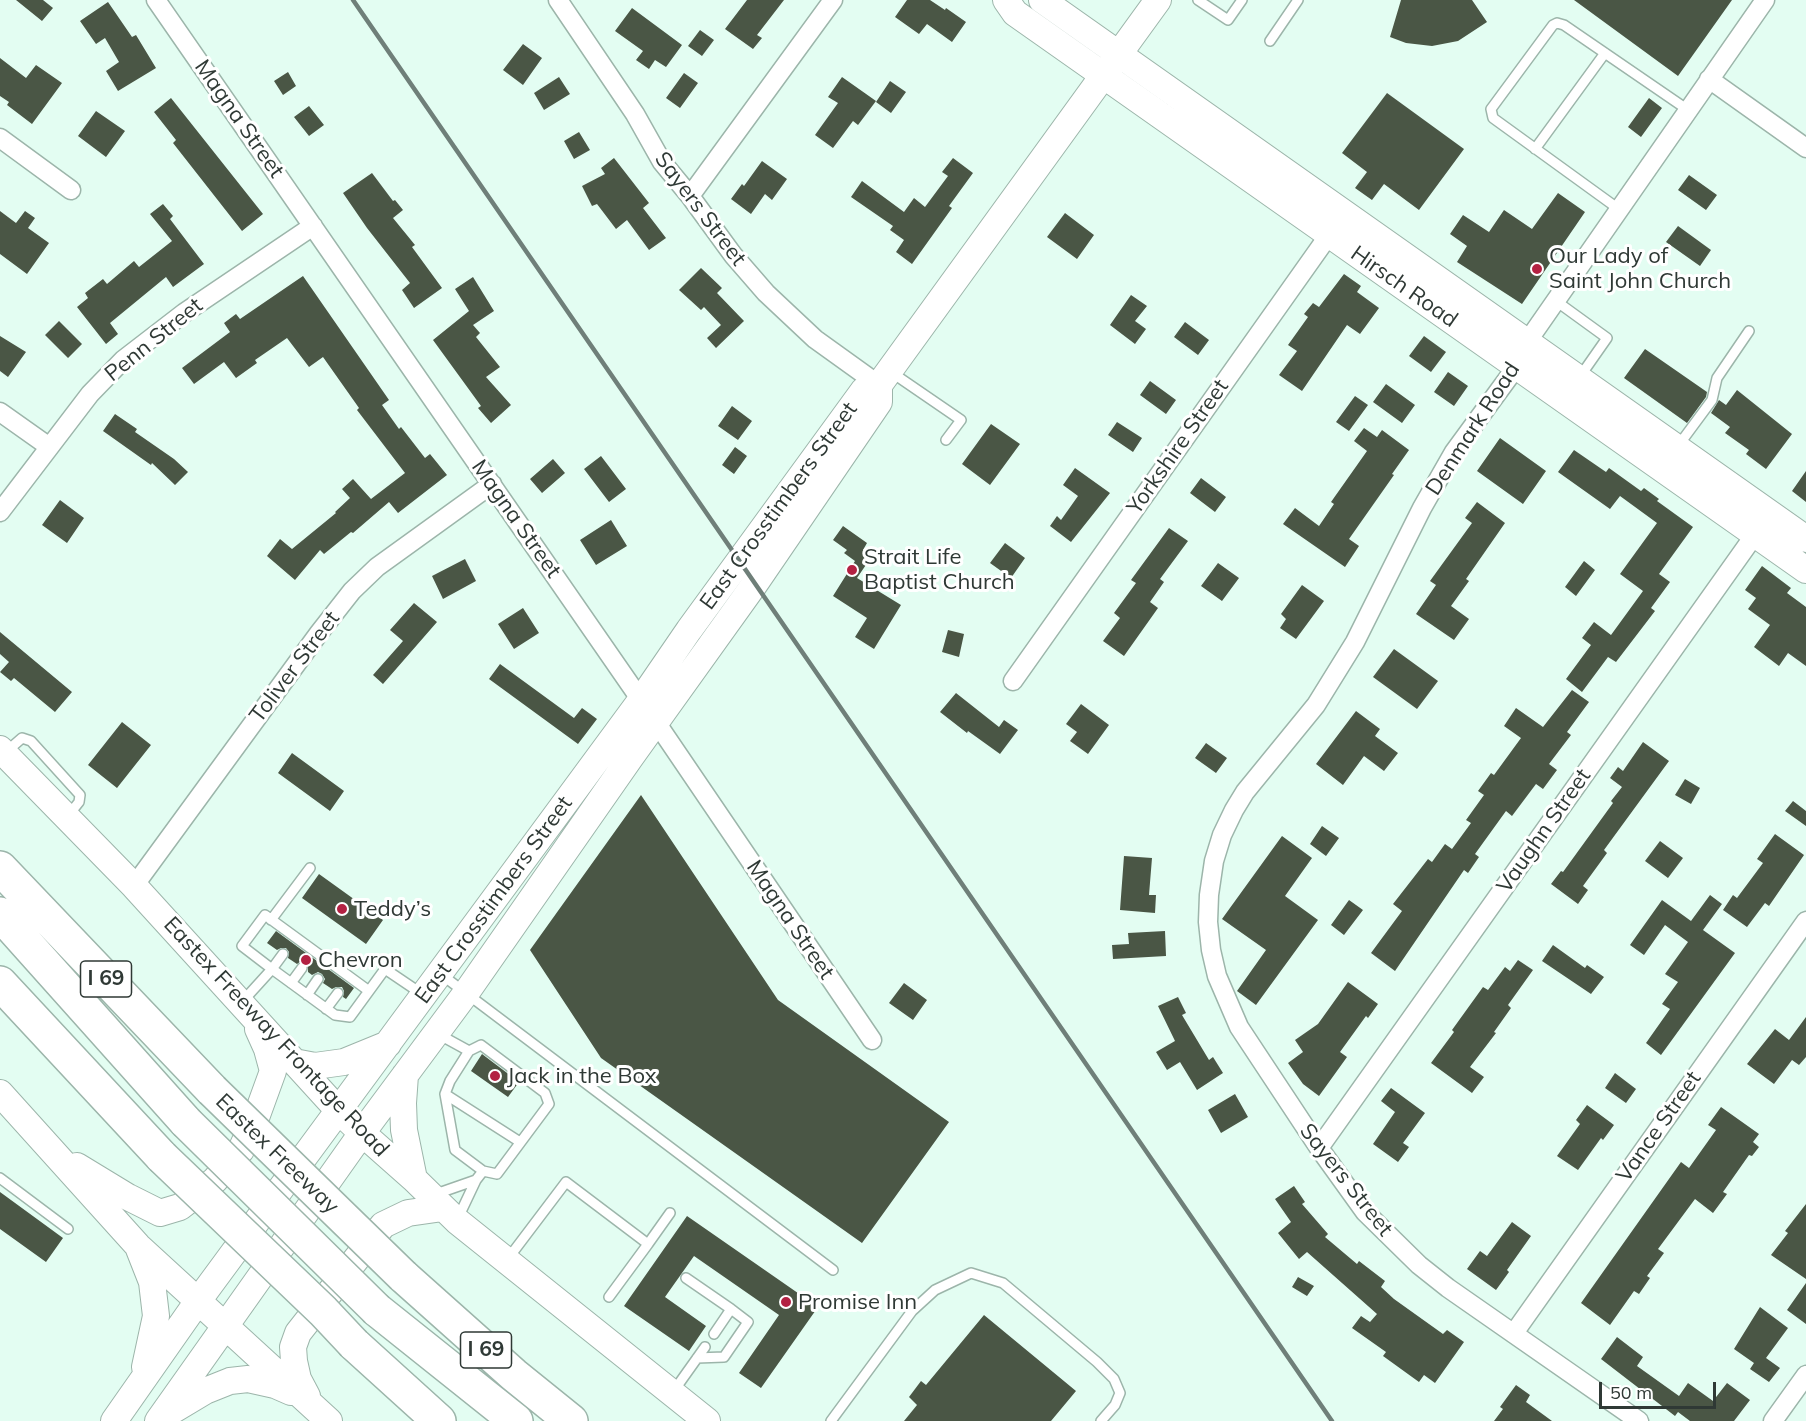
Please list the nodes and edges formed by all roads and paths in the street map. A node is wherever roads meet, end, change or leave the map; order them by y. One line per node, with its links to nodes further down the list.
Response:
1 (156, 0): 24 (street, Magna Street)
2 (558, 0): 21 (street, Sayers Street)
3 (832, 0): 21 (street)
4 (1006, 0): 14 (main road, Hirsch Road)
5 (1042, 0): 13 (main road, Hirsch Road)
6 (1158, 0): 13 (main road, East Crosstimbers Street)
7 (1198, 0): 8 (lane)
8 (1242, 0)
9 (1298, 0): 11 (lane)
10 (1765, 0): 15 (street, Denmark Road)
11 (1270, 41)
12 (1605, 53): 16 (lane); 19 (lane); 19 (lane)
13 (1119, 54): 14 (main road, East Crosstimbers Street); 23 (main road, Hirsch Road)
14 (1104, 75): 25 (main road, Hirsch Road); 30 (main road, East Crosstimbers Street)
15 (1709, 79): 16 (street, Denmark Road); 18 (street)
16 (1688, 110): 22 (street, Denmark Road)
17 (0, 138): 20 (street)
18 (1806, 148)
19 (1535, 149): 22 (lane)
20 (71, 190)
21 (690, 196): 30 (street, Sayers Street)
22 (1620, 210): 26 (street, Denmark Road)
23 (1344, 213): 25 (street, Yorkshire Street); 28 (main road, Hirsch Road)
24 (313, 226): 34 (street, Penn Street); 36 (street, Magna Street)
25 (1329, 234): 29 (main road, Hirsch Road); 41 (street, Yorkshire Street)
26 (1556, 301): 28 (street, Denmark Road); 31 (lane)
27 (1749, 331): 35 (lane)
28 (1527, 342): 29 (street, Denmark Road); 31 (main road, Hirsch Road)
29 (1517, 366): 38 (main road, Hirsch Road); 51 (street, Denmark Road)
30 (884, 378): 33 (lane); 42 (main road, East Crosstimbers Street); 43 (main road, East Crosstimbers Street)
31 (1579, 379): 35 (main road, Hirsch Road)
32 (0, 412): 34 (street)
33 (946, 440)
34 (48, 446): 37 (street, Penn Street)
35 (1677, 448): 38 (main road, Hirsch Road)
36 (492, 484): 42 (street, Magna Street); 47 (street, Toliver Street)
37 (0, 512)
38 (1762, 524): 39 (main road, Hirsch Road); 40 (main road, Hirsch Road); 77 (street, Vaughn Street)
39 (1806, 539)
40 (1806, 570)
41 (1013, 681)
42 (641, 700): 43 (street, Magna Street); 55 (main road, East Crosstimbers Street)
43 (656, 722): 61 (main road, East Crosstimbers Street); 67 (street, Magna Street)
44 (2, 751): 47 (main road, Eastex Freeway Frontage Road)
45 (0, 868): 106 (highway, Eastex Freeway / I 69, bridge)
46 (310, 868): 49 (lane)
47 (134, 886): 64 (main road, Eastex Freeway Frontage Road)
48 (0, 914): 105 (highway, I 69, bridge)
49 (271, 920): 54 (lane); 59 (lane)
50 (1806, 921): 94 (street, Vance Street)
51 (1210, 945): 77 (street, Sayers Street)
52 (283, 954): 54 (lane)
53 (302, 968): 58 (lane)
54 (272, 969): 58 (lane); 64 (lane)
55 (440, 973): 61 (lane); 63 (main road, East Crosstimbers Street)
56 (318, 980): 62 (lane)
57 (0, 983): 104 (highway, bridge)
58 (291, 983): 62 (lane)
59 (369, 991): 63 (lane); 65 (lane)
60 (338, 993): 65 (lane)
61 (466, 993): 66 (main road, East Crosstimbers Street); 88 (lane)
62 (307, 995): 65 (lane)
63 (424, 995): 68 (main road, East Crosstimbers Street)
64 (246, 1008): 70 (main road, Eastex Freeway Frontage Road); 78 (main road)
65 (326, 1009)
66 (436, 1033): 69 (lane); 71 (main road, East Crosstimbers Street)
67 (872, 1040)
68 (388, 1044): 70 (main road); 74 (main road, East Crosstimbers Street)
69 (469, 1051): 73 (lane); 76 (lane)
70 (294, 1062): 74 (main road, Eastex Freeway Frontage Road)
71 (405, 1076): 75 (main road, East Crosstimbers Street); 82 (main road)
72 (0, 1093): 78 (main road)
73 (445, 1094): 76 (lane); 79 (lane)
74 (339, 1111): 75 (main road, Eastex Freeway Frontage Road); 91 (main road, East Crosstimbers Street)
75 (362, 1133): 82 (main road, Eastex Freeway Frontage Road); 93 (main road, East Crosstimbers Street)
76 (520, 1142): 79 (lane)
77 (1319, 1148): 94 (street, Sayers Street)
78 (54, 1152): 86 (main road)
79 (483, 1171): 81 (lane)
80 (0, 1178): 84 (lane)
81 (476, 1180): 82 (lane); 82 (lane)
82 (436, 1201): 87 (main road, Eastex Freeway Frontage Road); 101 (main road)
83 (670, 1213): 85 (lane)
84 (69, 1229)
85 (648, 1244): 87 (lane); 90 (lane)
86 (138, 1245): 91 (main road); 99 (main road)
87 (506, 1262): 100 (main road, Eastex Freeway Frontage Road)
88 (833, 1270)
89 (686, 1278): 92 (lane)
90 (609, 1297)
91 (198, 1301): 93 (main road); 99 (main road, East Crosstimbers Street)
92 (731, 1309): 95 (lane); 97 (lane)
93 (226, 1326): 101 (main road); 102 (main road, East Crosstimbers Street)
94 (1514, 1333): 110 (street, Sayers Street)
95 (714, 1334)
96 (705, 1347): 97 (lane)
97 (697, 1358): 100 (lane)
98 (1806, 1375): 111 (street)
99 (140, 1382): 103 (main road, East Crosstimbers Street)
100 (672, 1394): 107 (main road, Eastex Freeway Frontage Road)
101 (316, 1409): 102 (main road)
102 (159, 1419)
103 (114, 1421)
104 (440, 1421)
105 (516, 1421)
106 (572, 1421)
107 (707, 1421)
108 (831, 1421): 109 (lane)
109 (1101, 1421)
110 (1639, 1421)
111 (1773, 1421)

